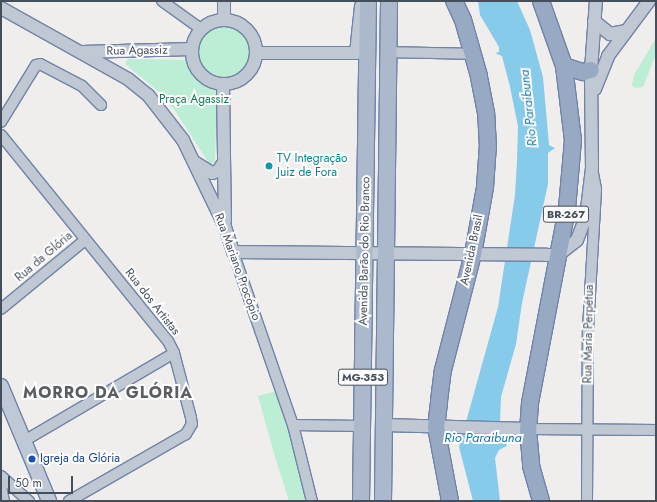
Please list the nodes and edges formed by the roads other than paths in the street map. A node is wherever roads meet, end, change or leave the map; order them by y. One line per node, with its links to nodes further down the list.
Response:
1 (162, 1): 13 (street)
2 (224, 1): 11 (street)
3 (361, 1): 20 (street)
4 (368, 1): 37 (main road, Avenida Barão do Rio Branco / MG-353)
5 (389, 1): 18 (main road, Avenida Barão do Rio Branco)
6 (454, 1): 21 (highway, Avenida Brasil)
7 (541, 1): 23 (highway, BR-267)
8 (596, 1): 12 (street, Rua Maria Perpétua)
9 (649, 1): 14 (street)
10 (1, 8): 17 (street, Rua Mariano Procópio)
11 (224, 20): 13 (street); 20 (street)
12 (594, 21): 14 (street); 19 (street, Rua Maria Perpétua)
13 (201, 29): 15 (street)
14 (625, 31): 22 (street)
15 (192, 49): 16 (street, Rua Agassiz); 26 (street)
16 (124, 51): 17 (street, Rua Agassiz); 25 (street)
17 (82, 52): 25 (street, Rua Mariano Procópio)
18 (389, 52): 21 (street); 38 (main road, Avenida Barão do Rio Branco)
19 (592, 52): 22 (street); 24 (street, Rua Maria Perpétua)
20 (257, 53): 26 (street)
21 (475, 54): 39 (highway, Avenida Brasil)
22 (608, 56): 27 (street)
23 (564, 66): 24 (highway); 40 (highway, BR-267)
24 (591, 70): 27 (street, Rua Maria Perpétua)
25 (128, 79): 31 (street, Rua Mariano Procópio)
26 (223, 84): 32 (street)
27 (593, 96): 33 (street, Rua Maria Perpétua)
28 (101, 105): 29 (street)
29 (1, 122)
30 (1, 135): 35 (street, Rua dos Artistas)
31 (195, 162): 32 (street); 34 (street, Rua Mariano Procópio)
32 (222, 165): 34 (street)
33 (592, 168): 40 (street, Rua Maria Perpétua); 50 (street, Rua Maria Perpétua)
34 (225, 226): 36 (street, Rua Mariano Procópio)
35 (85, 240): 41 (street, Rua da Glória); 42 (street, Rua dos Artistas)
36 (233, 252): 37 (street); 45 (street, Rua Mariano Procópio)
37 (366, 254): 38 (street); 46 (main road, Avenida Barão do Rio Branco / MG-353)
38 (385, 254): 39 (street); 44 (main road, Avenida Barão do Rio Branco)
39 (476, 254): 40 (street); 47 (highway, Avenida Brasil)
40 (552, 255): 48 (highway, BR-267)
41 (1, 309)
42 (174, 353): 51 (street); 57 (street, Rua dos Artistas)
43 (1, 386): 51 (main road)
44 (384, 425): 47 (street); 60 (main road, Avenida Barão do Rio Branco)
45 (293, 426): 46 (street); 58 (street, Rua Mariano Procópio)
46 (362, 426): 59 (main road, Avenida Barão do Rio Branco / MG-353)
47 (440, 427): 48 (street); 61 (highway, Avenida Brasil)
48 (522, 428): 50 (street); 62 (highway, BR-267)
49 (656, 430): 50 (street)
50 (588, 431): 63 (street, Rua Maria Perpétua)
51 (24, 441): 56 (main road)
52 (1, 476): 55 (street)
53 (1, 487): 54 (street)
54 (4, 501)
55 (29, 501)
56 (49, 501)
57 (69, 501)
58 (312, 501)
59 (361, 501)
60 (384, 501)
61 (450, 501)
62 (541, 501)
63 (587, 501)

